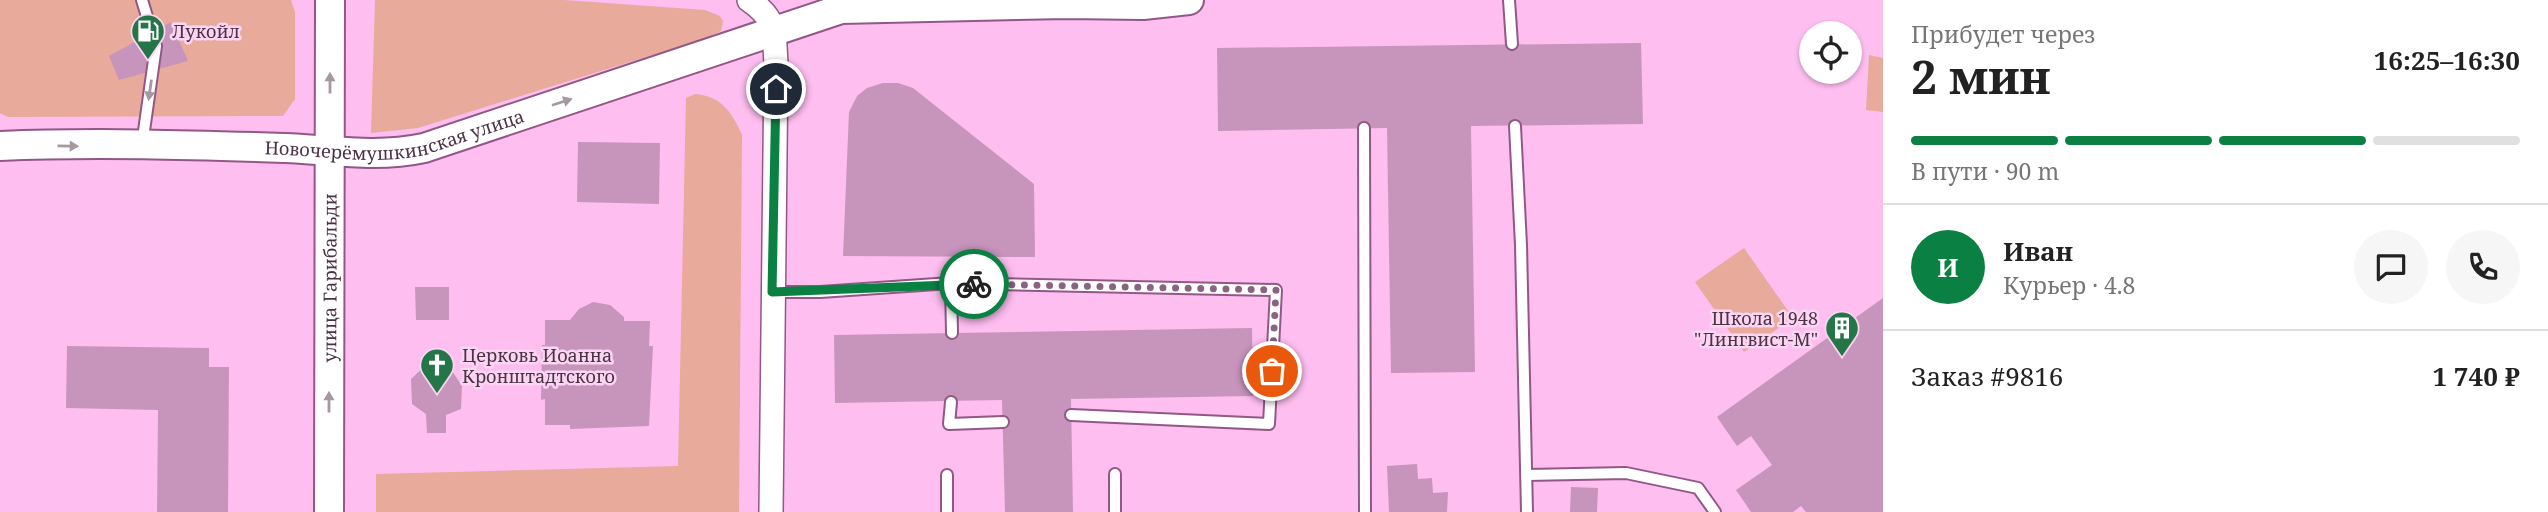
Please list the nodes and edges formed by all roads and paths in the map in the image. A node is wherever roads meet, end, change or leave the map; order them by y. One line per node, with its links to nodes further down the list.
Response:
1 (142, 0): 12 (lane, one-way to 12)
2 (330, 0): 13 (street, улица Гарибальди, one-way to 2)
3 (749, 0): 7 (street)
4 (1189, 0): 6 (street, Новочерёмушкинская улица)
5 (1509, 0): 8 (lane)
6 (1097, 2): 7 (street, Новочерёмушкинская улица)
7 (774, 31): 13 (street, Новочерёмушкинская улица, one-way to 7); 15 (street)
8 (1512, 44)
9 (1515, 126): 22 (lane)
10 (1364, 128): 27 (lane)
11 (0, 146): 12 (street, Новочерёмушкинская улица, one-way to 12)
12 (142, 147): 13 (street, Новочерёмушкинская улица)
13 (330, 151): 23 (street, улица Гарибальди, one-way to 13)
14 (951, 283): 15 (lane); 16 (lane); 18 (lane)
15 (772, 292): 24 (street)
16 (952, 333)
17 (951, 401): 19 (lane)
18 (1071, 415)
19 (1003, 422)
20 (1115, 474): 26 (lane)
21 (947, 475): 25 (lane)
22 (1527, 475): 28 (lane); 29 (lane)
23 (329, 512)
24 (771, 512)
25 (947, 512)
26 (1115, 512)
27 (1365, 512)
28 (1527, 512)
29 (1715, 512)

